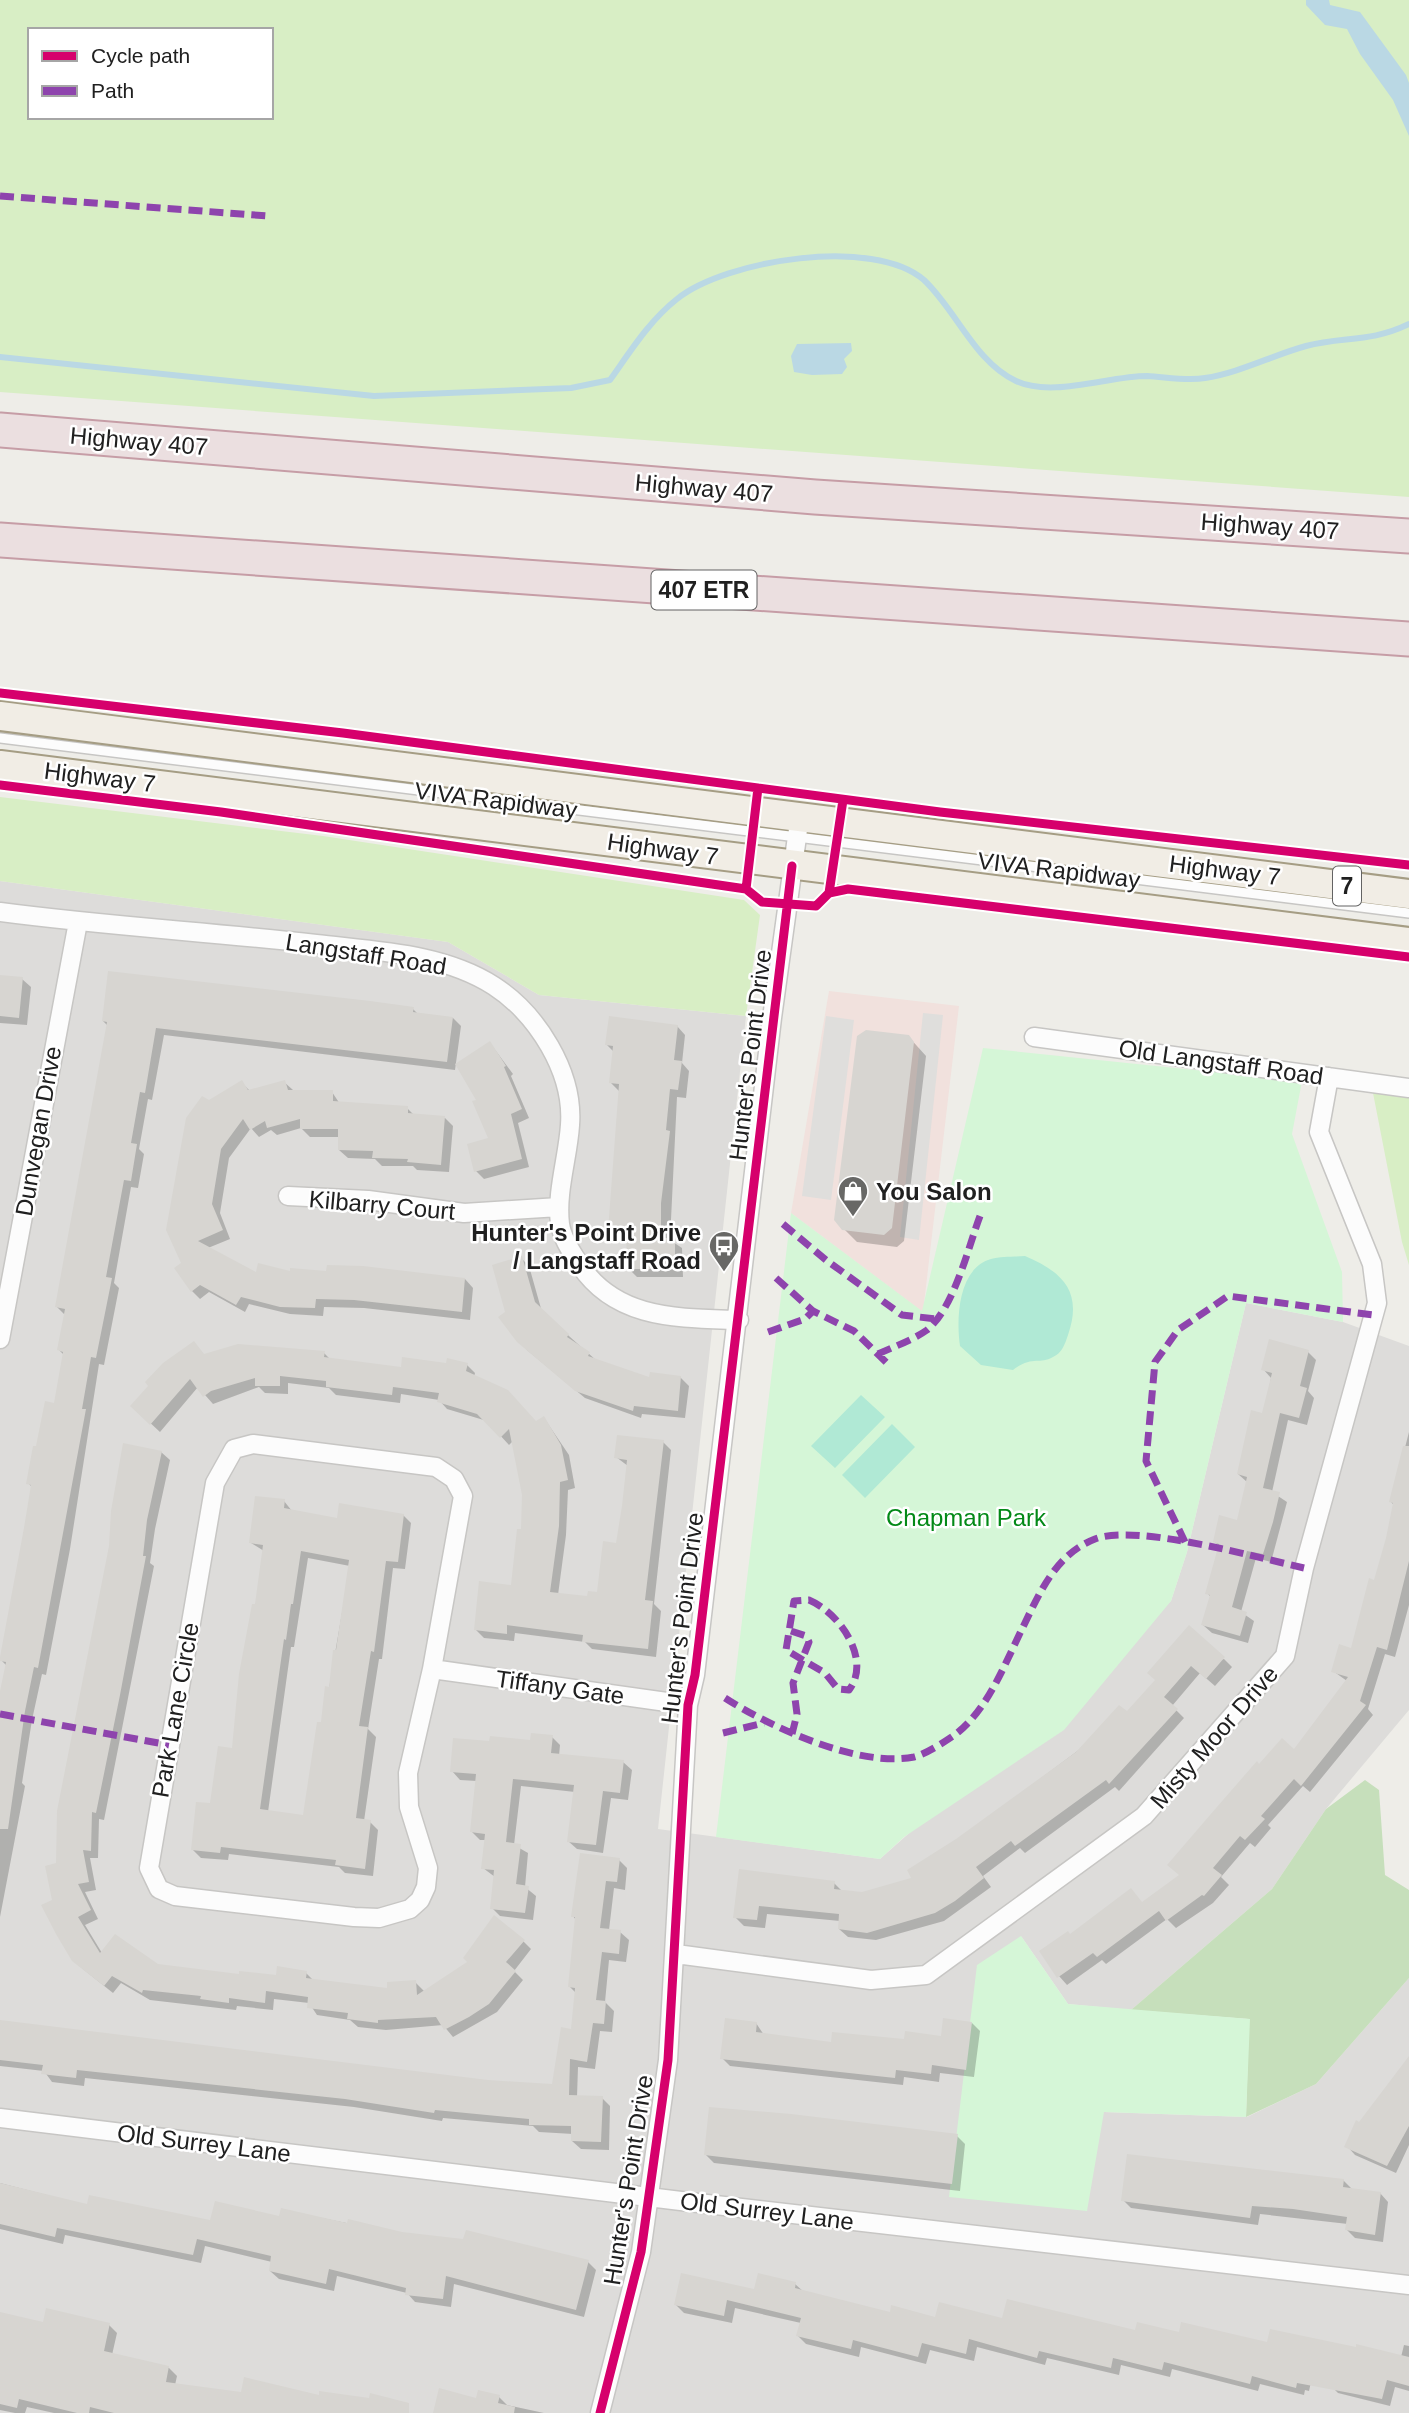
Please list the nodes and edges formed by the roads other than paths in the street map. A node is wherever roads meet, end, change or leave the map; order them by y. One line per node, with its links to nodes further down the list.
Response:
1 (0, 430): 2 (highway, Highway 407)
2 (1399, 535)
3 (0, 540): 4 (highway, 407 ETR)
4 (1408, 639)
5 (0, 716): 8 (main road, Highway 7 / 7)
6 (0, 738): 8 (lane, VIVA Rapidway)
7 (0, 765): 8 (main road, Highway 7 / 7)
8 (796, 840): 9 (main road, Highway 7 / 7); 11 (lane, VIVA Rapidway); 13 (main road, Highway 7 / 7); 19 (street, Hunter's Point Drive)
9 (1409, 894)
10 (0, 912): 12 (street, Langstaff Road)
11 (1409, 913)
12 (78, 922): 18 (street, Langstaff Road); 20 (street, Dunvegan Drive)
13 (1409, 942)
14 (1034, 1037): 15 (street, Old Langstaff Road)
15 (1329, 1077): 16 (street, Old Langstaff Road); 23 (street, Misty Moor Drive)
16 (1409, 1088)
17 (288, 1196): 18 (street, Kilbarry Court)
18 (559, 1207): 19 (street, Langstaff Road)
19 (739, 1320): 22 (street, Hunter's Point Drive)
20 (0, 1339)
21 (432, 1669): 21 (street, Park Lane Circle); 22 (street, Tiffany Gate)
22 (688, 1705): 23 (street, Hunter's Point Drive)
23 (676, 1954): 25 (street, Hunter's Point Drive)
24 (0, 2118): 25 (street, Old Surrey Lane)
25 (648, 2197): 26 (street, Old Surrey Lane); 27 (street, Hunter's Point Drive)
26 (1409, 2285)
27 (600, 2413)

